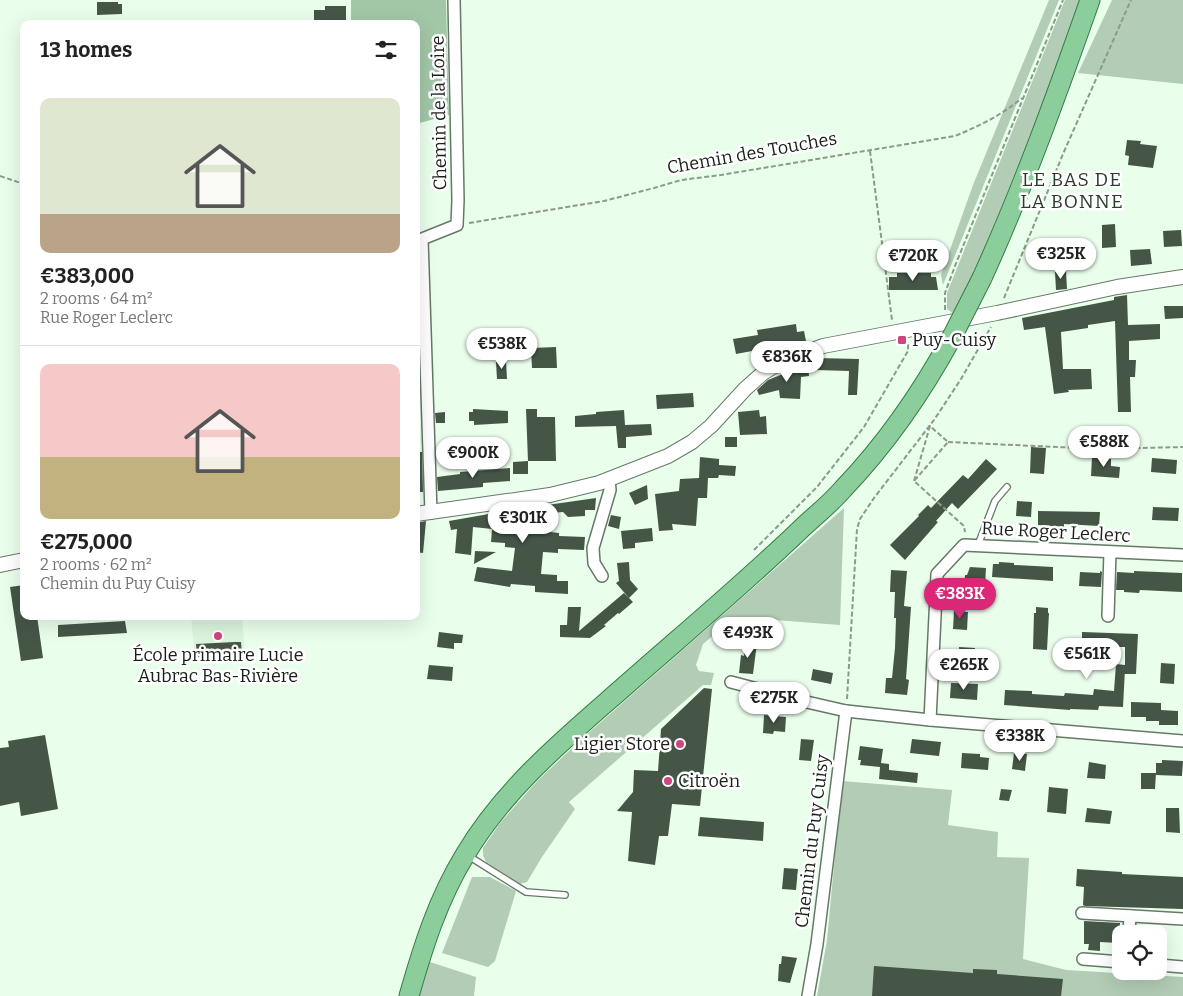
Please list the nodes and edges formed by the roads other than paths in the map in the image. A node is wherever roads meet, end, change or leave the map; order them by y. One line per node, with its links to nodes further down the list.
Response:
1 (454, 0): 9 (street, Chemin de la Loire)
2 (1090, 0): 4 (main road)
3 (1101, 0): 4 (main road)
4 (1060, 86): 6 (main road, bridge)
5 (1183, 277): 6 (street)
6 (949, 330): 7 (street); 22 (main road)
7 (609, 479): 9 (street); 16 (street)
8 (1007, 487): 11 (lane)
9 (431, 513): 10 (street)
10 (420, 514)
11 (978, 545): 12 (street, Rue Roger Leclerc); 20 (street, Rue Roger Leclerc)
12 (1110, 552): 13 (street, Rue Roger Leclerc); 17 (street)
13 (1183, 555)
14 (20, 561): 15 (street)
15 (0, 565)
16 (602, 576)
17 (1108, 616)
18 (731, 682): 19 (street)
19 (846, 711): 20 (street); 33 (street, Chemin du Puy Cuisy)
20 (930, 720): 21 (street)
21 (1183, 741)
22 (466, 853): 23 (lane); 32 (main road)
23 (565, 895)
24 (1082, 913): 25 (street)
25 (1130, 916): 26 (street); 27 (street)
26 (1183, 919)
27 (1130, 925)
28 (1083, 960): 29 (street)
29 (1112, 962)
30 (1167, 966): 31 (street)
31 (1183, 967)
32 (409, 996)
33 (808, 996)

